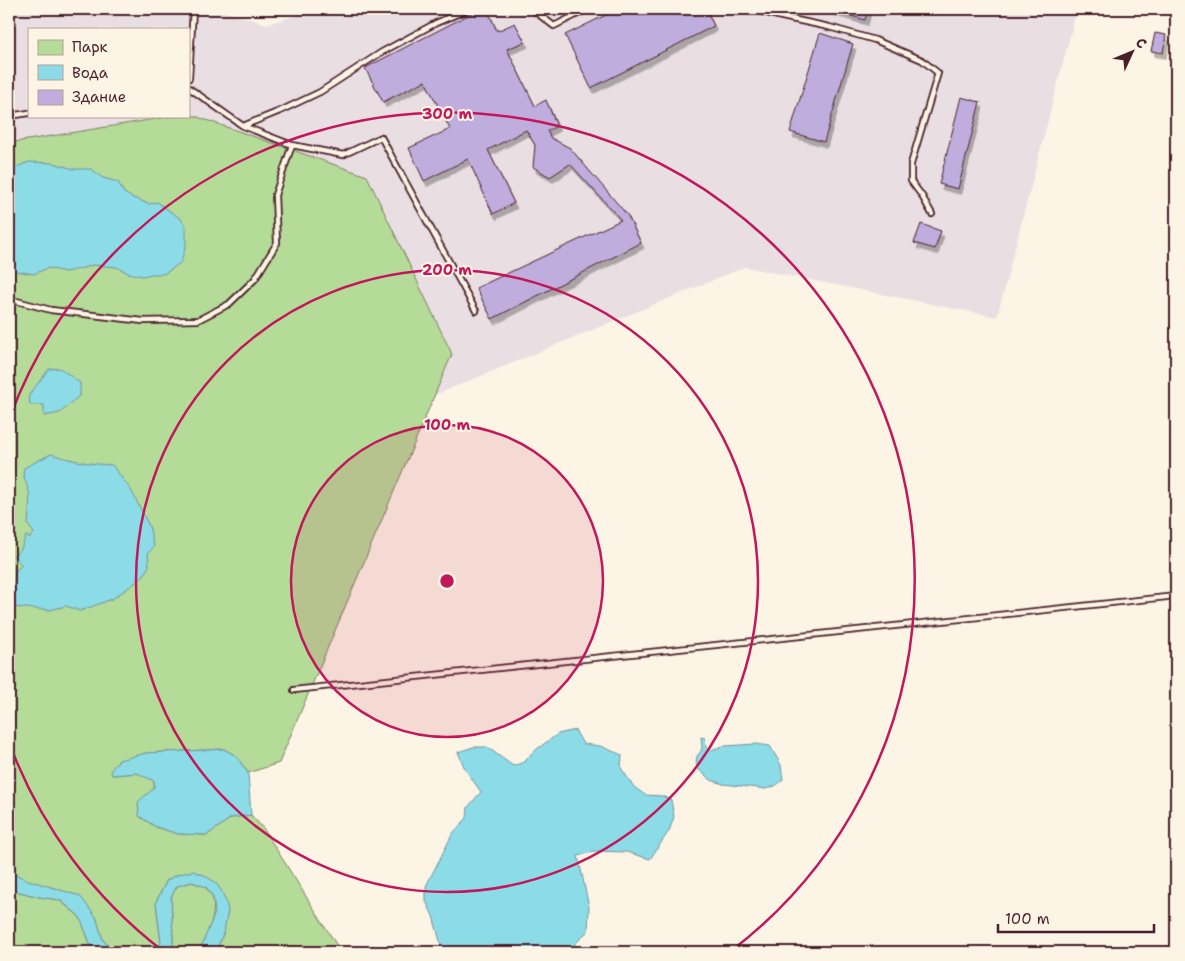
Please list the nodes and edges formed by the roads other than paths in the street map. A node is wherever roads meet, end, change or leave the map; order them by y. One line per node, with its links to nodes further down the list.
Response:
1 (192, 9): 9 (lane)
2 (469, 9): 13 (lane)
3 (534, 9): 4 (lane)
4 (588, 9)
5 (750, 9): 8 (lane)
6 (904, 9): 7 (lane)
7 (912, 9)
8 (761, 10): 15 (lane)
9 (190, 55)
10 (190, 89): 13 (lane)
11 (28, 113): 12 (lane)
12 (9, 116)
13 (243, 126): 14 (lane)
14 (292, 145): 16 (lane); 17 (lane)
15 (932, 214)
16 (9, 299)
17 (476, 311)
18 (1176, 596): 19 (lane)
19 (294, 690)

